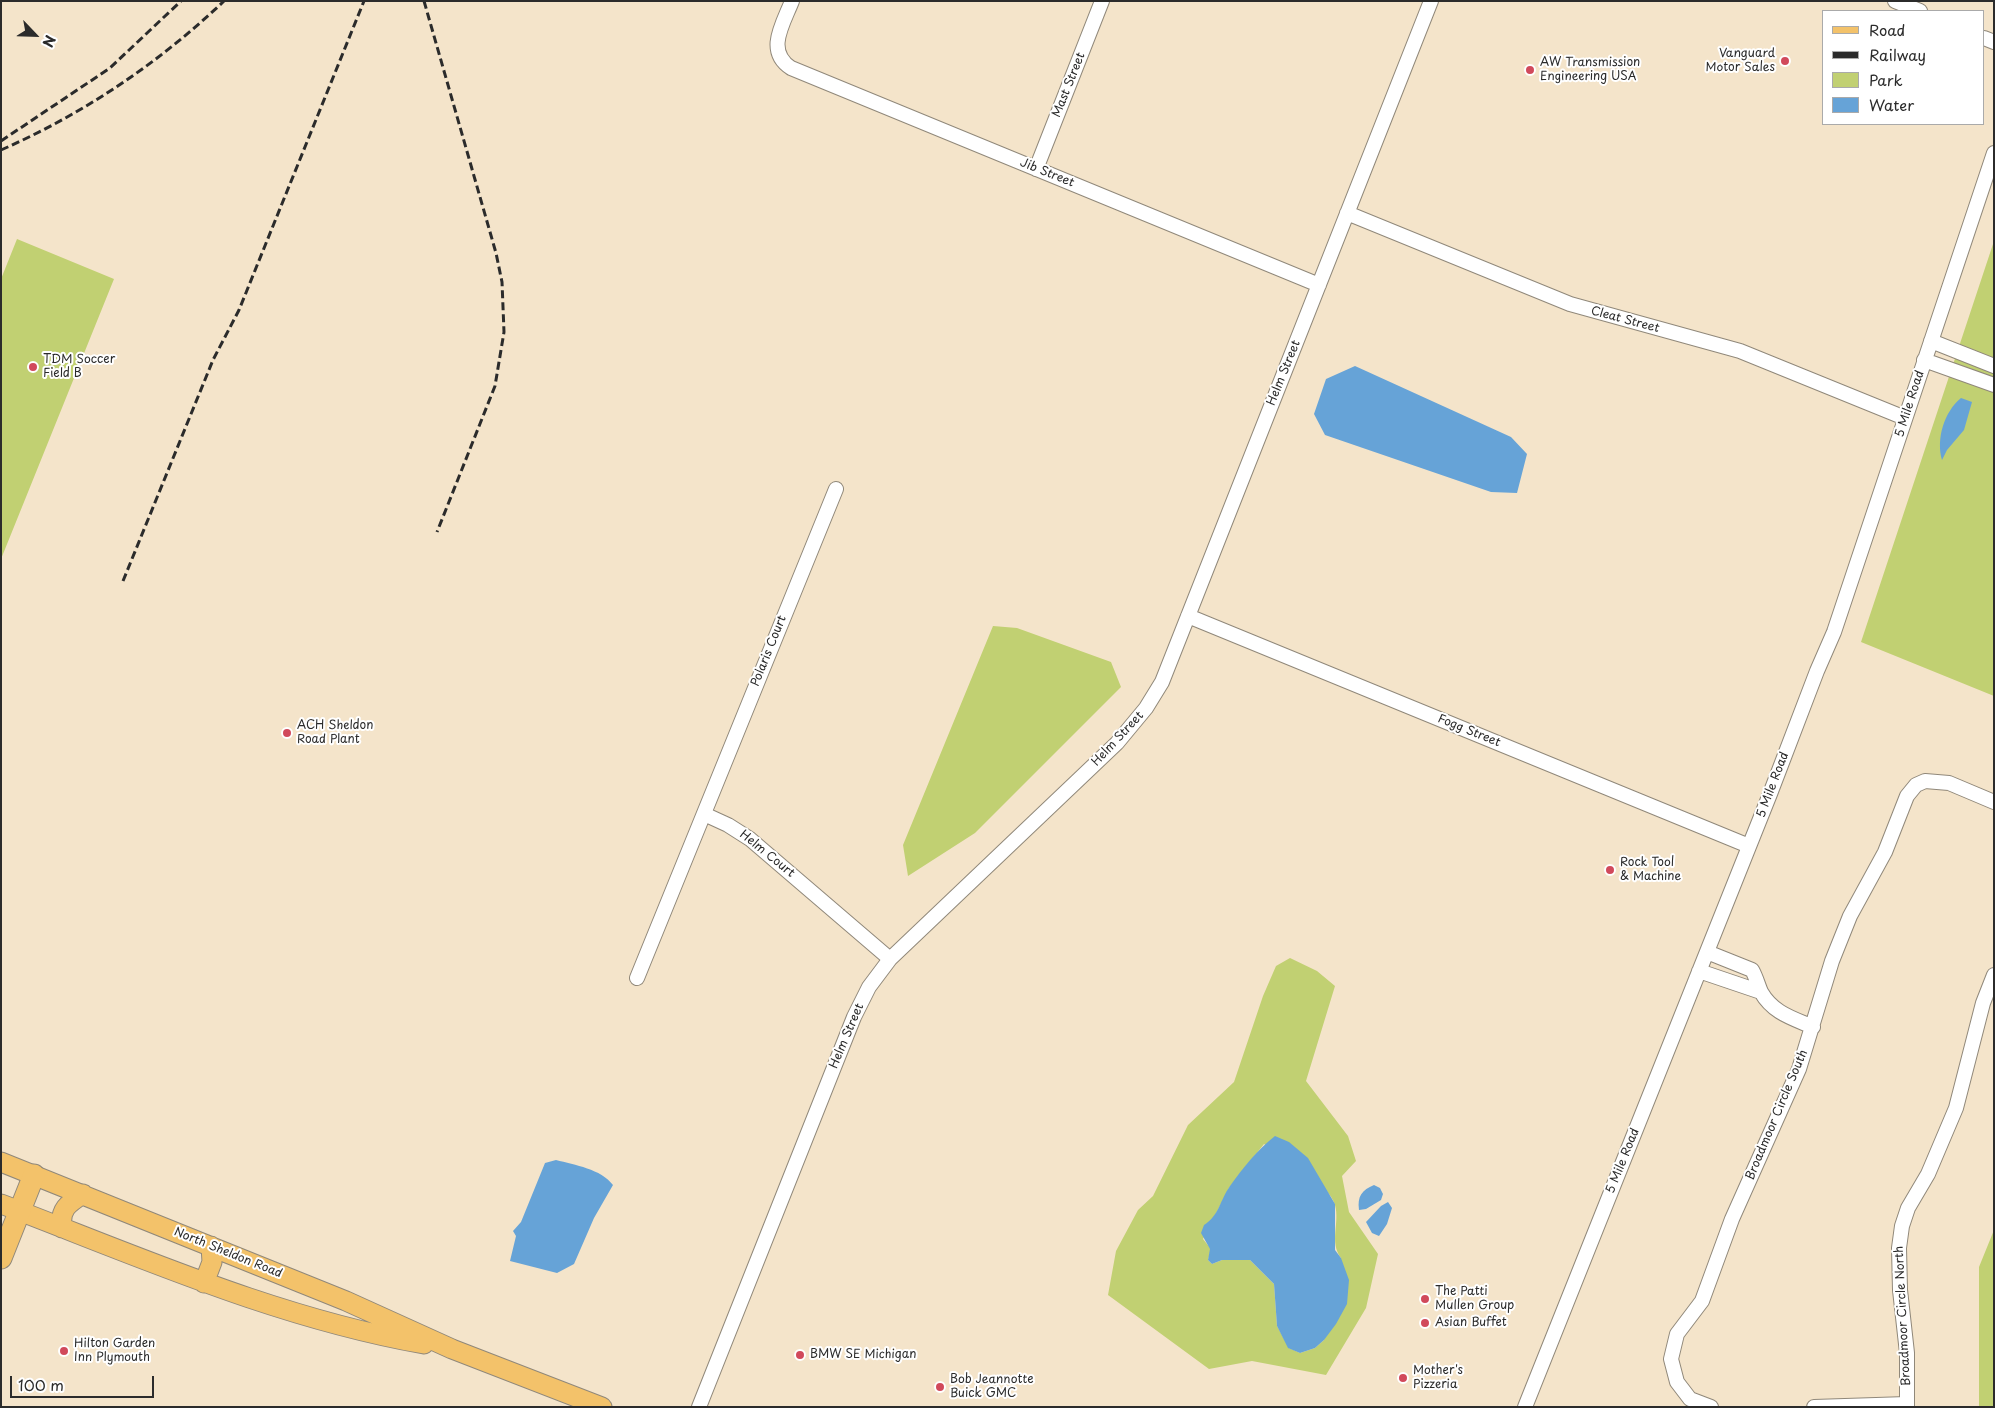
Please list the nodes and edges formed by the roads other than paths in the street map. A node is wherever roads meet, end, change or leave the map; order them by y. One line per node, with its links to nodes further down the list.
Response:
1 (792, 1): 7 (street, Jib Street)
2 (1102, 1): 7 (street, Mast Street)
3 (1431, 1): 8 (street, Helm Street)
4 (1895, 1): 5 (street)
5 (1918, 10)
6 (1994, 152): 10 (street, 5 Mile Road)
7 (1036, 169): 9 (street, Jib Street)
8 (1347, 213): 9 (street, Helm Street); 14 (street, Cleat Street)
9 (1319, 285): 16 (street, Helm Street)
10 (1931, 341): 11 (street, 5 Mile Road); 12 (street)
11 (1924, 360): 13 (street); 14 (street, 5 Mile Road)
12 (1994, 366)
13 (1994, 384)
14 (1905, 418): 19 (street, 5 Mile Road)
15 (836, 489): 18 (street, Polaris Court)
16 (1188, 616): 19 (street, Fogg Street); 21 (street, Helm Street)
17 (1994, 802): 26 (street, Broadmoor Circle South)
18 (704, 814): 21 (street, Helm Court); 24 (street)
19 (1749, 846): 20 (street, 5 Mile Road)
20 (1707, 952): 22 (street, 5 Mile Road); 25 (street)
21 (890, 959): 38 (street, Helm Street)
22 (1699, 971): 25 (street); 39 (street, 5 Mile Road)
23 (1994, 975): 36 (street, Broadmoor Circle North)
24 (637, 978)
25 (1761, 992): 26 (street)
26 (1812, 1027): 40 (street, Broadmoor Circle South)
27 (1, 1162): 28 (main road, North Sheldon Road)
28 (34, 1175): 29 (main road, North Sheldon Road); 30 (highway)
29 (83, 1194): 31 (main road); 32 (main road, North Sheldon Road)
30 (11, 1208): 31 (main road, North Sheldon Road); 33 (highway)
31 (62, 1228): 34 (main road, North Sheldon Road)
32 (211, 1246): 34 (main road); 35 (main road, North Sheldon Road)
33 (1, 1258)
34 (204, 1283): 35 (main road, North Sheldon Road)
35 (452, 1349): 37 (main road, North Sheldon Road)
36 (1907, 1405): 41 (street)
37 (602, 1407)
38 (699, 1407)
39 (1525, 1407)
40 (1710, 1407)
41 (1814, 1407)

